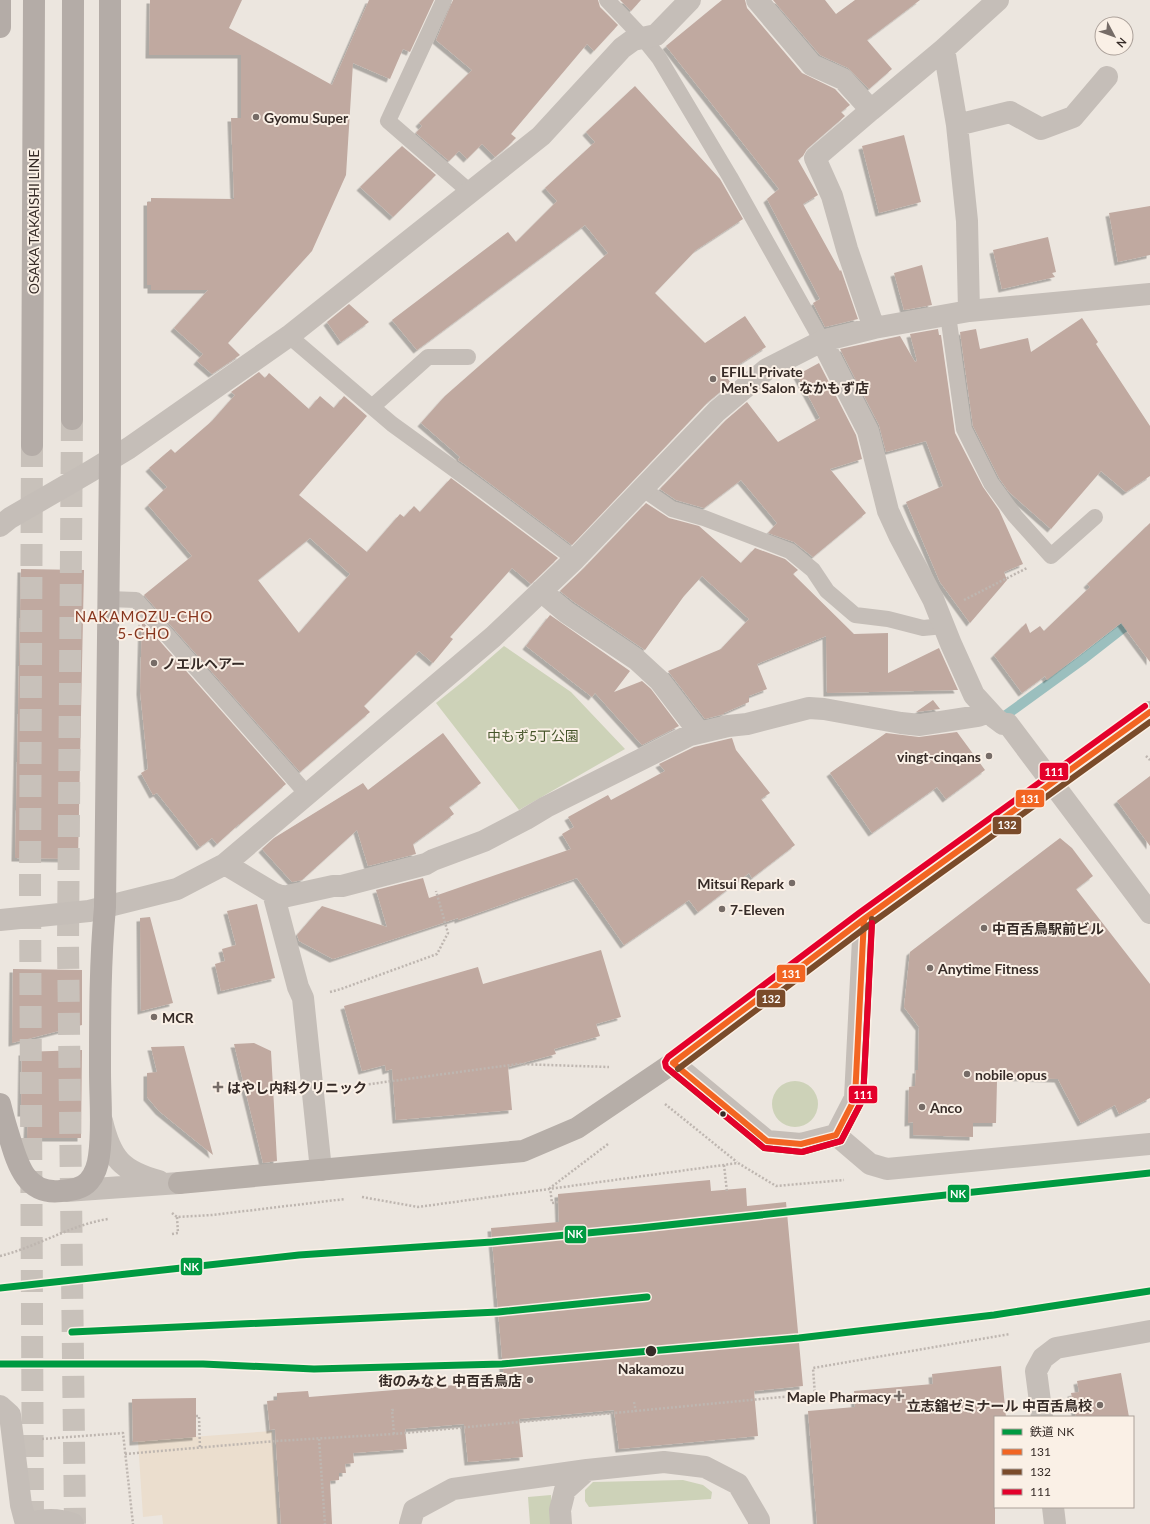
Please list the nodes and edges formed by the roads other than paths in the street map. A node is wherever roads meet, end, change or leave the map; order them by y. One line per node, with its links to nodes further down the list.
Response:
1 (0, 0): 10 (main road)
2 (34, 0): 26 (main road, OSAKA TAKAISHI LINE)
3 (73, 0): 25 (main road)
4 (110, 0): 27 (main road)
5 (444, 0): 16 (lane)
6 (607, 0): 11 (lane)
7 (690, 0): 11 (street)
8 (757, 0): 14 (street)
9 (998, 0): 12 (street)
10 (0, 27)
11 (643, 38): 16 (street); 22 (lane)
12 (944, 49): 14 (street); 15 (street)
13 (1107, 77): 15 (street)
14 (870, 110): 20 (street)
15 (957, 125): 18 (street)
16 (470, 192): 21 (street)
17 (1150, 294): 18 (street)
18 (969, 311): 19 (street)
19 (948, 315): 20 (street); 29 (lane)
20 (874, 328): 22 (street)
21 (289, 336): 24 (lane); 27 (street)
22 (822, 341): 28 (street); 34 (street)
23 (468, 357): 24 (lane)
24 (372, 407): 31 (lane)
25 (72, 419)
26 (32, 445)
27 (110, 459): 30 (street); 33 (main road)
28 (643, 489): 31 (street); 34 (lane)
29 (1095, 517)
30 (0, 526)
31 (575, 559): 32 (street)
32 (541, 591): 37 (street); 39 (street)
33 (108, 599): 39 (lane); 42 (main road)
34 (942, 619): 35 (street)
35 (989, 712): 37 (street); 38 (street)
36 (1150, 712): 38 (street)
37 (698, 732): 41 (street)
38 (1053, 783): 43 (street); 45 (street)
39 (308, 794): 40 (street)
40 (225, 864): 41 (street); 42 (street)
41 (273, 893): 51 (street)
42 (105, 907): 44 (street); 48 (main road)
43 (1150, 913)
44 (0, 920)
45 (864, 920): 46 (street); 49 (street)
46 (673, 1063): 49 (street); 51 (street)
47 (0, 1104): 53 (main road)
48 (100, 1117): 52 (street); 53 (main road)
49 (836, 1135): 50 (street)
50 (1150, 1144)
51 (322, 1170): 52 (street)
52 (179, 1182): 53 (street)
53 (58, 1191)
54 (1150, 1331): 56 (street)
55 (0, 1406): 59 (street)
56 (1042, 1416)
57 (587, 1470): 61 (street); 62 (street); 63 (street)
58 (1053, 1508): 64 (street)
59 (26, 1524): 60 (street)
60 (73, 1524)
61 (410, 1524)
62 (561, 1524)
63 (759, 1524)
64 (1055, 1524)

